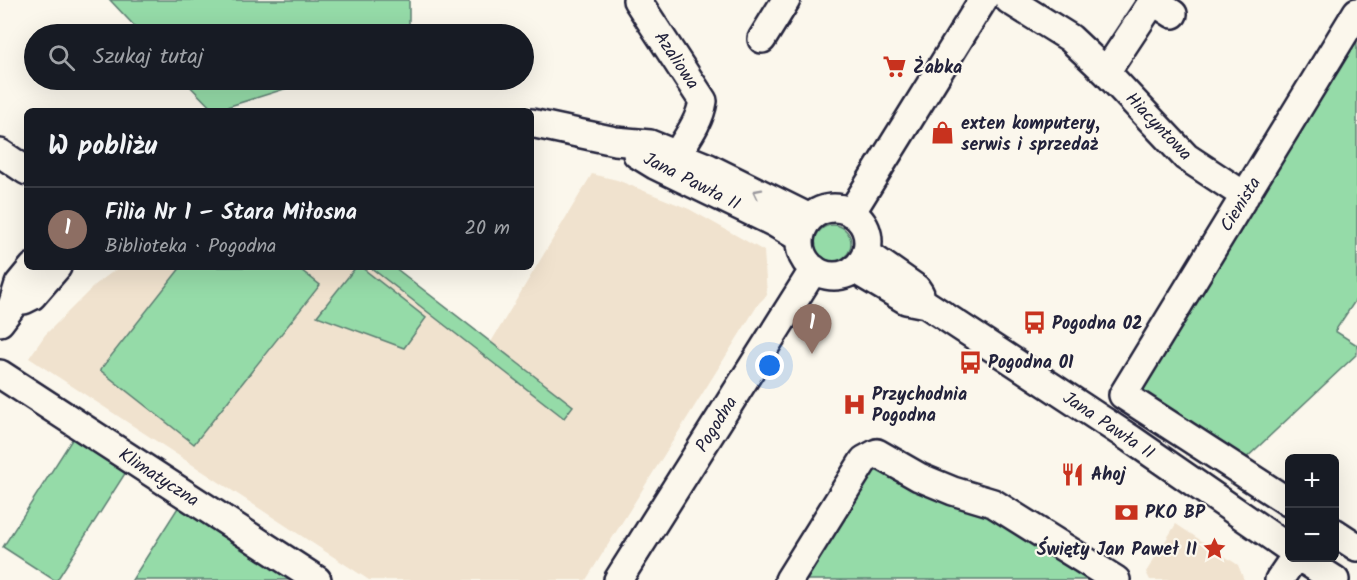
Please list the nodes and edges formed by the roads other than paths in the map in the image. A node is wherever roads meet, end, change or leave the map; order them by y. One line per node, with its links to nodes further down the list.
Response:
1 (637, 0): 12 (street, Azaliowa)
2 (786, 0): 7 (street)
3 (983, 0): 15 (street)
4 (1009, 0): 8 (street, Hiacyntowa)
5 (1357, 12): 14 (street, Cienista)
6 (1173, 14): 8 (street)
7 (762, 39)
8 (1106, 72): 14 (street, Hiacyntowa)
9 (534, 124): 10 (street, Jana Pawła II)
10 (615, 141): 12 (street, Jana Pawła II); 16 (street, Jana Pawła II)
11 (0, 153): 13 (street)
12 (677, 154): 16 (street, Jana Pawła II, one-way to 12)
13 (24, 169)
14 (1245, 196): 23 (street, Cienista)
15 (851, 213): 16 (street); 17 (street)
16 (805, 228): 18 (street)
17 (860, 261): 18 (street); 25 (street, Jana Pawła II)
18 (814, 269): 30 (street, Pogodna)
19 (31, 270): 21 (street)
20 (54, 270): 21 (street)
21 (6, 314)
22 (0, 374): 29 (street, Klimatyczna)
23 (1285, 500)
24 (1339, 535): 26 (street)
25 (1285, 546)
26 (1357, 547)
27 (1291, 562): 33 (street)
28 (1307, 562): 34 (street)
29 (317, 580)
30 (618, 580)
31 (789, 580): 32 (street)
32 (1116, 580)
33 (1279, 580)
34 (1335, 580)

